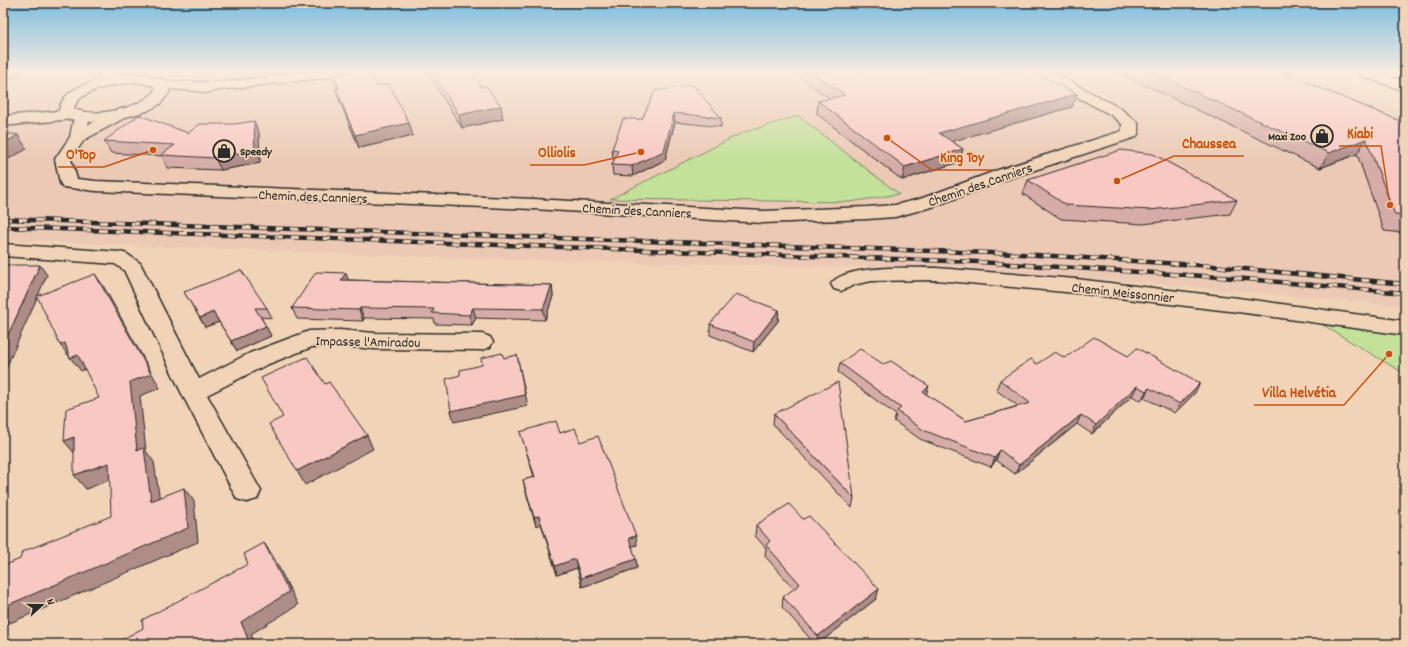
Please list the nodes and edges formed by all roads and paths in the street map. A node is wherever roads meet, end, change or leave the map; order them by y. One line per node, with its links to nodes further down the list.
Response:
1 (79, 102): 5 (street)
2 (154, 102): 4 (street)
3 (1097, 102): 8 (street, Chemin des Canniers)
4 (148, 104): 6 (street)
5 (74, 111): 6 (street); 7 (street); 8 (street, Chemin des Canniers)
6 (121, 114): 8 (street, Chemin des Canniers)
7 (3, 121)
8 (78, 137)
9 (3, 250): 13 (street)
10 (841, 284): 11 (street, Chemin Meissonnier)
11 (1405, 328)
12 (482, 342): 13 (street, Impasse l'Amiradou)
13 (193, 392): 14 (street)
14 (247, 491)

